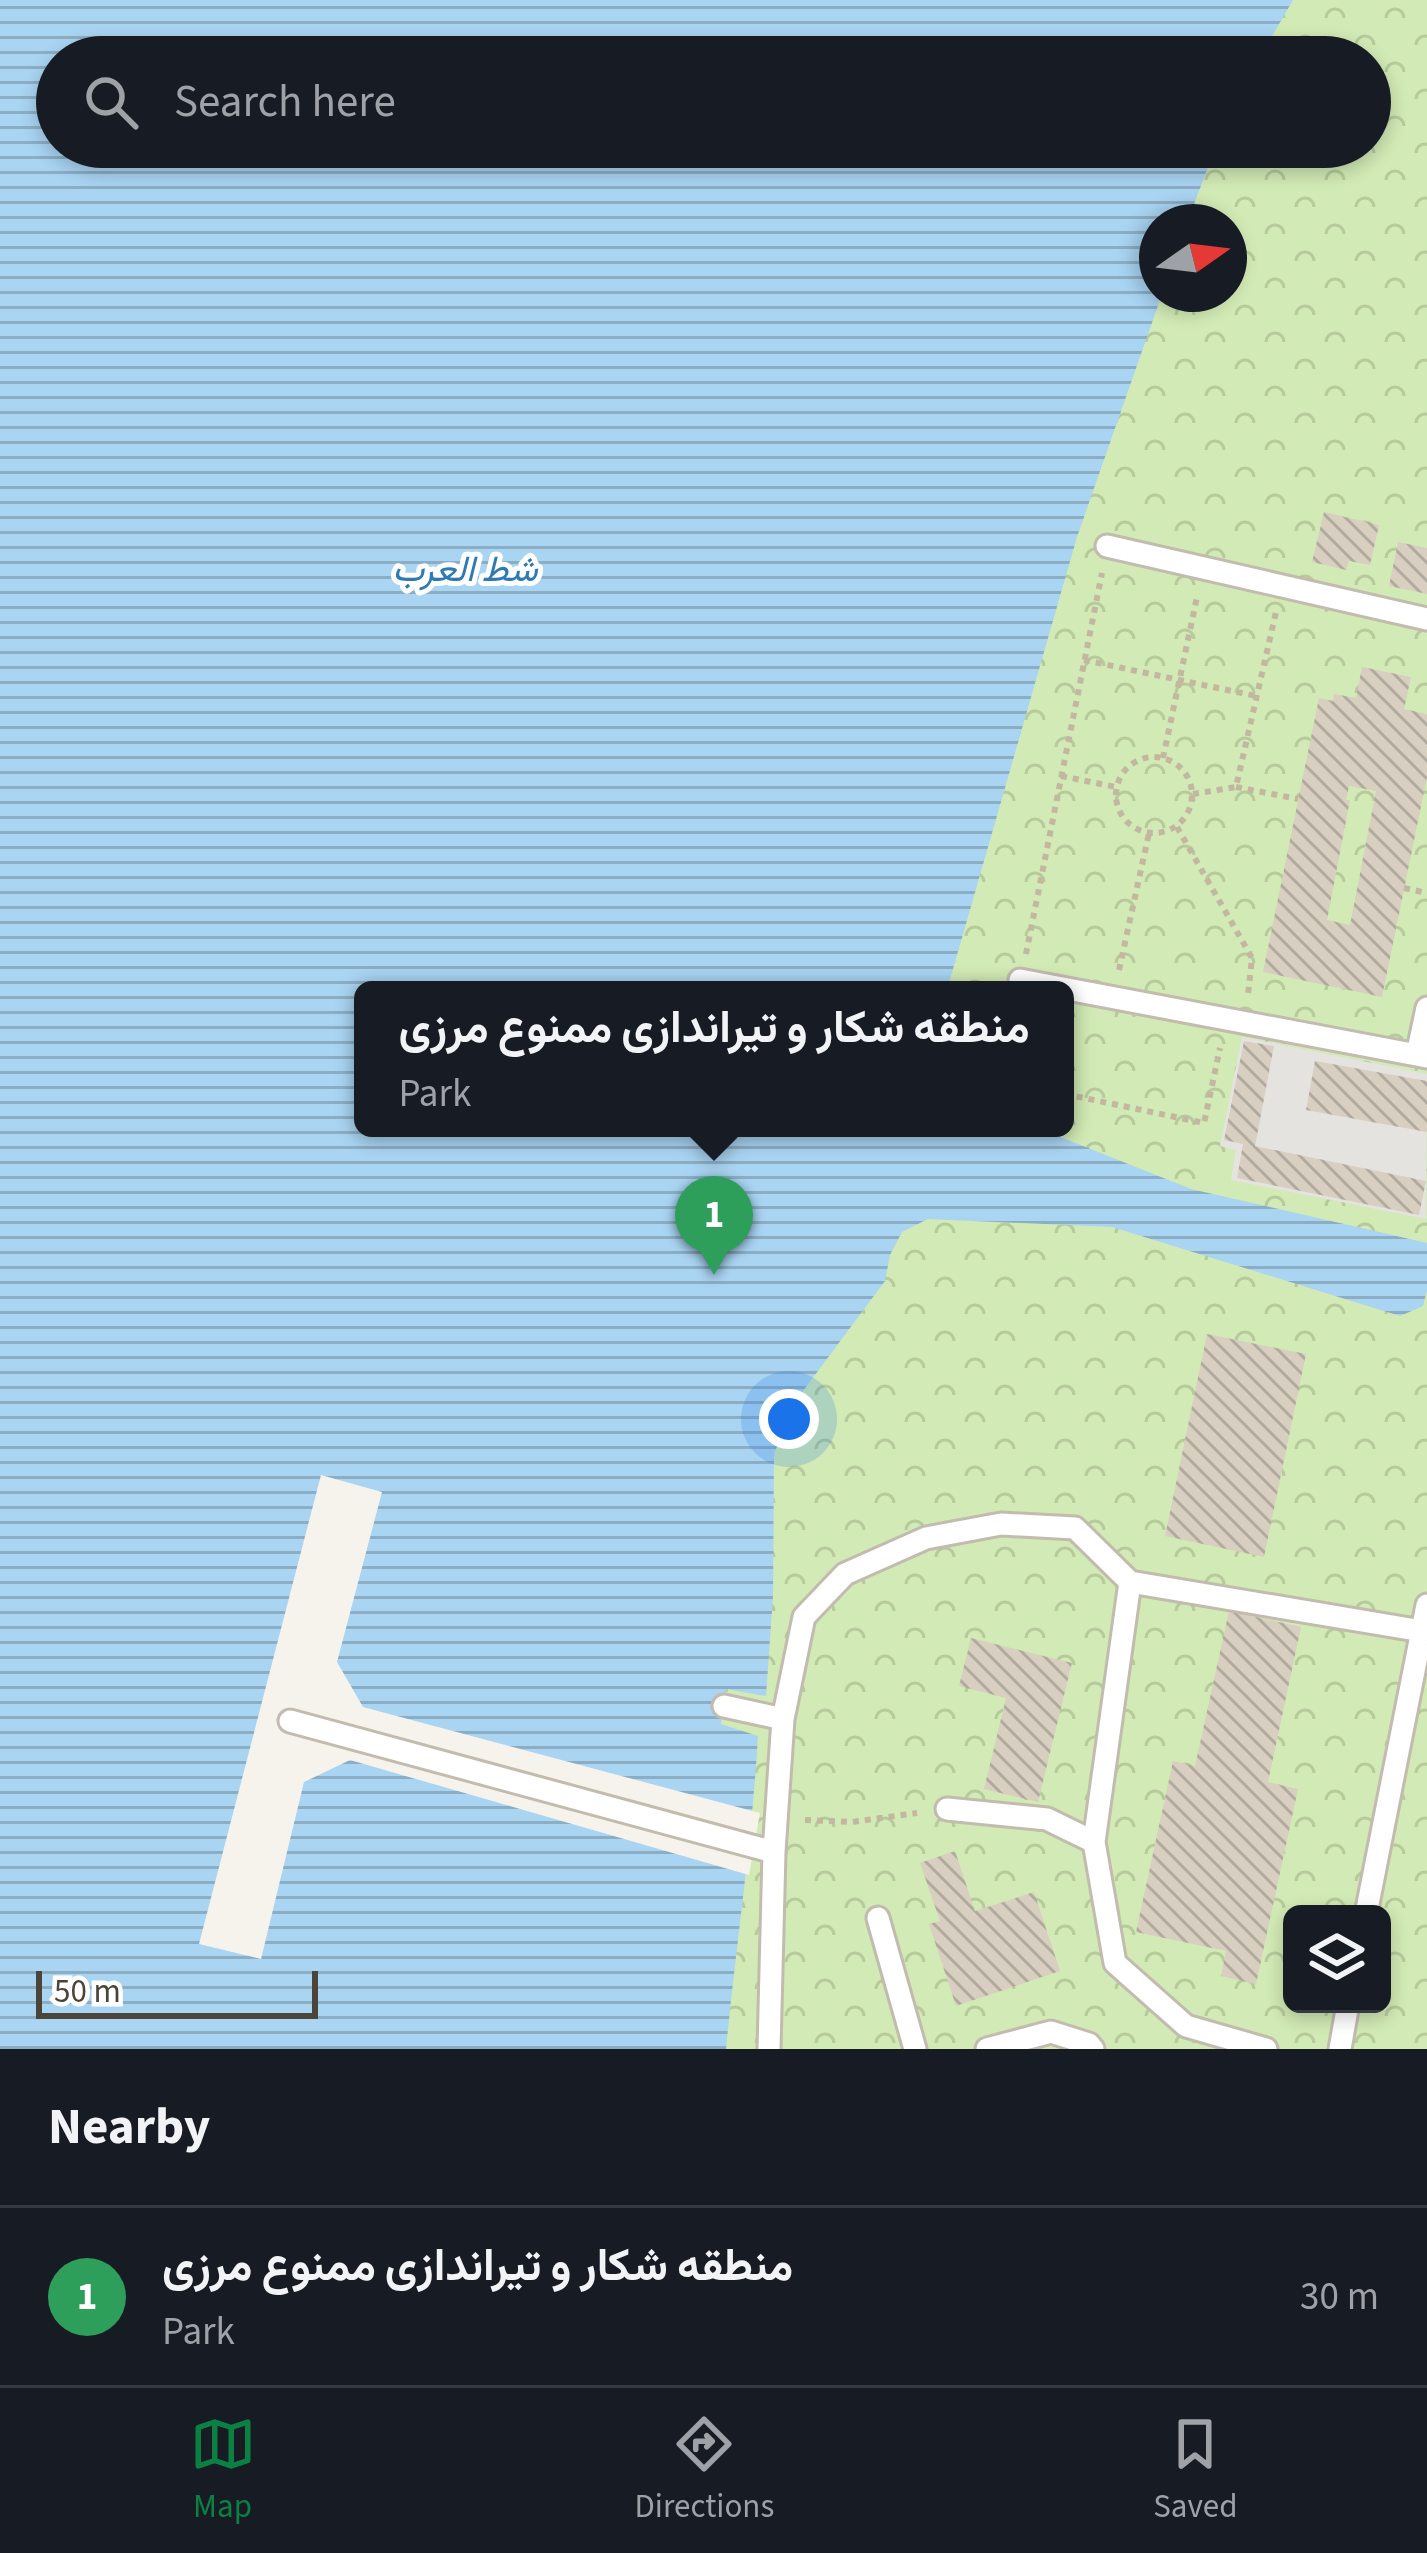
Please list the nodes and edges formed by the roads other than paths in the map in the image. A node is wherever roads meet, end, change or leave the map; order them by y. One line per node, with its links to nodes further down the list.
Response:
1 (1107, 546): 2 (lane)
2 (1427, 619)
3 (1020, 980): 4 (lane)
4 (1025, 981)
5 (1074, 990): 7 (lane)
6 (1427, 1008): 7 (lane)
7 (1422, 1056)
8 (1130, 1582): 10 (lane); 12 (lane); 15 (lane)
9 (1427, 1605): 10 (lane)
10 (1422, 1631): 17 (lane)
11 (724, 1706): 12 (lane)
12 (784, 1719): 16 (lane)
13 (290, 1721): 16 (lane)
14 (947, 1809): 15 (lane)
15 (1094, 1842): 24 (lane)
16 (774, 1852): 20 (lane)
17 (1368, 1905)
18 (878, 1918): 21 (lane)
19 (1346, 2013): 25 (lane)
20 (769, 2049)
21 (915, 2049)
22 (987, 2049): 23 (lane)
23 (1093, 2049)
24 (1265, 2049)
25 (1340, 2049)

